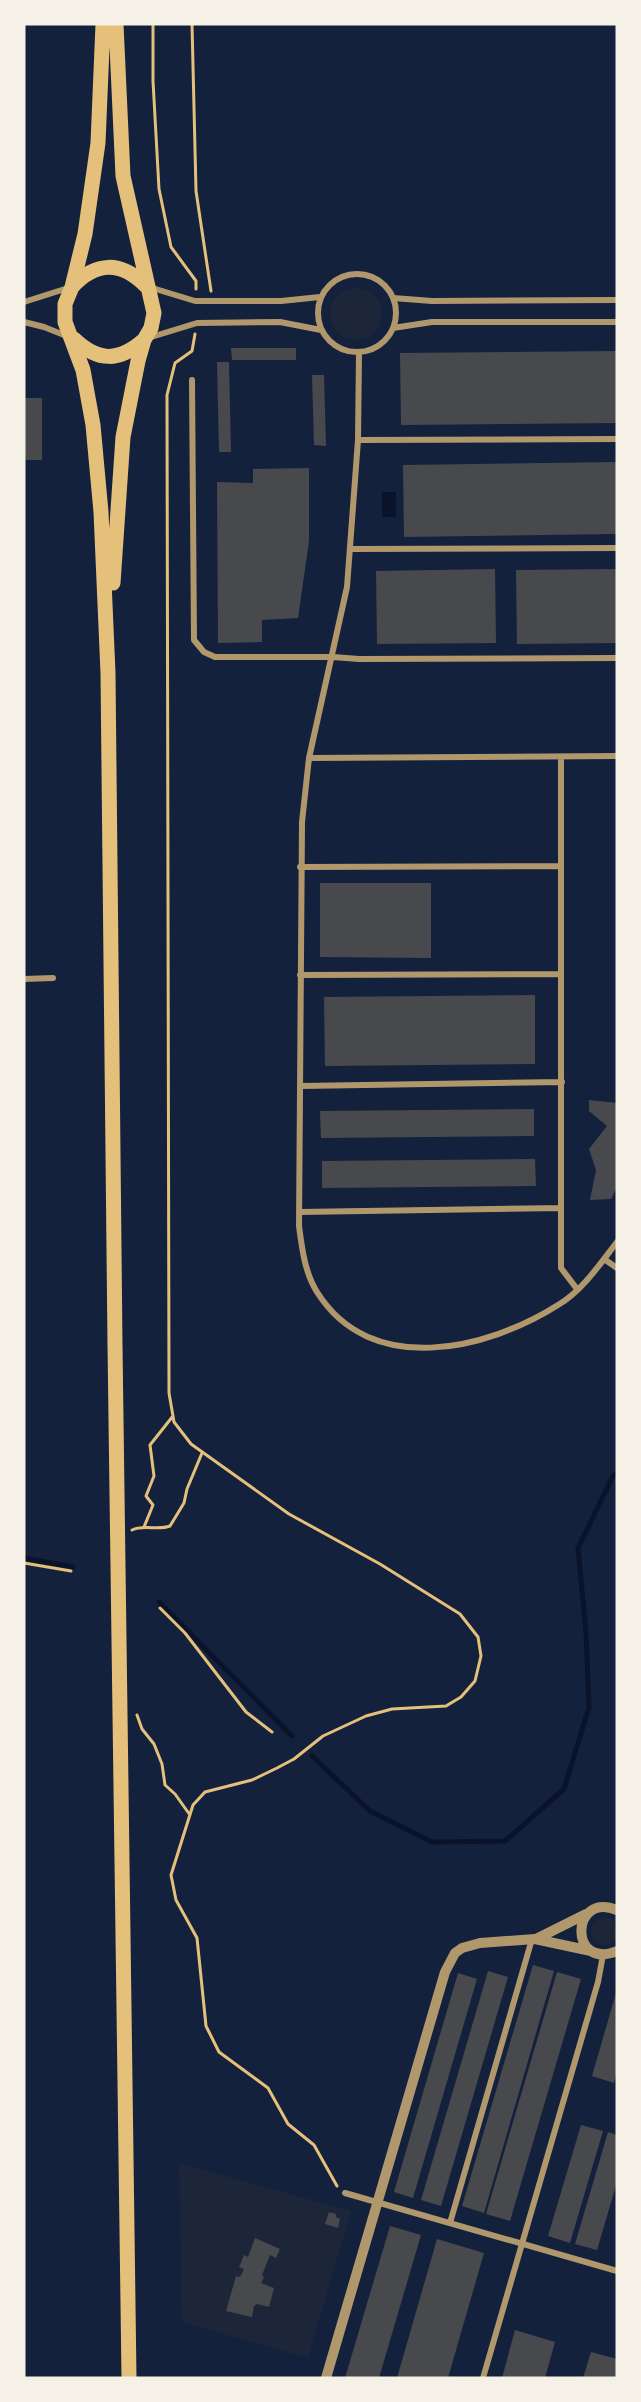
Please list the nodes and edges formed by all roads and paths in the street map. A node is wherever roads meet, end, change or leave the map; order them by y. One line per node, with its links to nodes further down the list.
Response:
1 (103, 24): 7 (main road)
2 (116, 24): 6 (main road)
3 (153, 24): 5 (path)
4 (192, 24): 11 (path)
5 (196, 281)
6 (146, 286): 7 (main road); 11 (street); 18 (main road)
7 (72, 287): 12 (street); 17 (main road)
8 (320, 297): 9 (street); 11 (street); 16 (street)
9 (393, 298): 10 (street); 15 (street)
10 (617, 300)
11 (213, 301)
12 (24, 302)
13 (24, 322): 17 (street)
14 (617, 322): 15 (street)
15 (393, 328): 20 (street)
16 (321, 330): 18 (street); 20 (street)
17 (73, 338): 18 (main road); 28 (main road)
18 (144, 340): 28 (main road)
19 (192, 351): 46 (path)
20 (359, 353): 23 (street)
21 (192, 380): 26 (street)
22 (617, 439): 23 (street)
23 (358, 440): 25 (street)
24 (617, 548): 25 (street)
25 (350, 549): 26 (street)
26 (333, 657): 27 (street); 31 (street)
27 (617, 658)
28 (108, 673): 69 (main road)
29 (617, 756): 30 (street)
30 (561, 757): 31 (street); 32 (street)
31 (309, 758): 33 (street)
32 (561, 866): 33 (street); 34 (street)
33 (300, 867): 35 (street)
34 (561, 974): 35 (street); 38 (street)
35 (300, 975): 39 (street)
36 (53, 978): 37 (street)
37 (24, 979)
38 (562, 1082): 39 (street); 40 (street)
39 (300, 1086): 41 (street)
40 (561, 1208): 41 (street); 45 (street)
41 (299, 1212): 45 (street)
42 (617, 1242): 43 (street)
43 (604, 1259): 44 (street); 45 (street)
44 (617, 1268)
45 (577, 1289)
46 (173, 1416): 47 (path); 48 (path)
47 (203, 1453): 48 (path); 55 (path)
48 (144, 1527): 49 (path)
49 (129, 1538)
50 (24, 1563): 51 (path)
51 (71, 1571)
52 (160, 1608): 54 (path)
53 (134, 1709): 55 (path)
54 (272, 1732)
55 (190, 1815): 64 (path)
56 (617, 1903): 57 (street)
57 (602, 1907): 58 (street); 59 (street)
58 (617, 1910)
59 (589, 1913): 60 (street); 61 (street)
60 (533, 1939): 61 (street); 65 (street); 66 (street)
61 (591, 1951): 63 (street)
62 (617, 1951): 63 (street)
63 (603, 1955): 67 (street)
64 (345, 2193): 65 (street)
65 (378, 2203): 66 (street); 70 (street)
66 (450, 2223): 67 (street)
67 (522, 2244): 68 (street); 71 (street)
68 (617, 2271)
69 (129, 2378)
70 (326, 2378)
71 (483, 2378)

